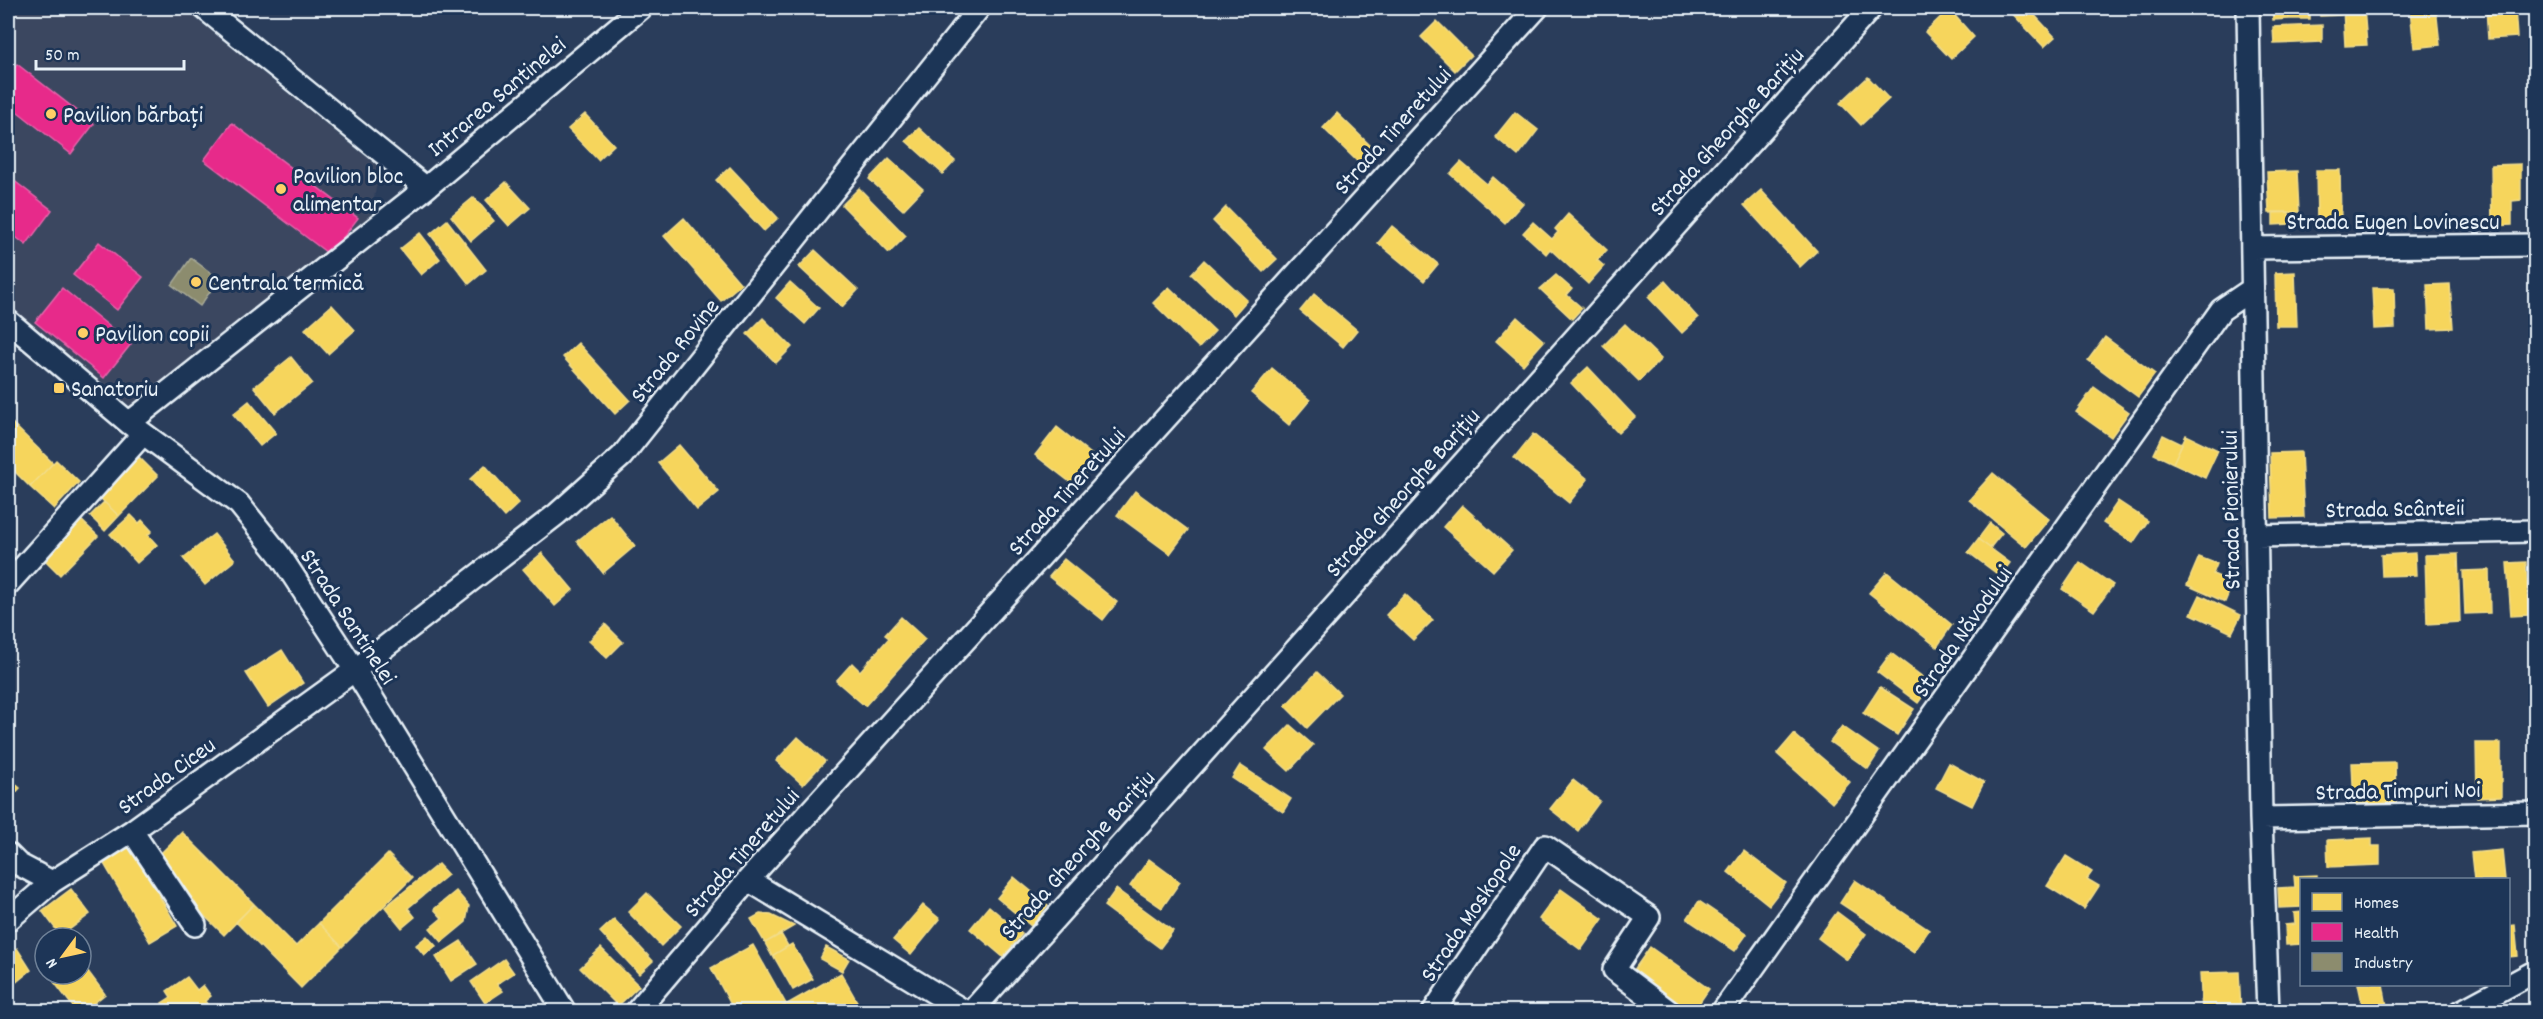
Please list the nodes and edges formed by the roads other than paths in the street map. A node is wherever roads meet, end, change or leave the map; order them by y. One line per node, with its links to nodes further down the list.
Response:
1 (204, 8): 7 (street)
2 (641, 8): 7 (street, Intrarea Santinelei)
3 (980, 8): 16 (street, Strada Rovine)
4 (1537, 8): 21 (street, Strada Tineretului)
5 (1871, 8): 30 (street, Strada Gheorghe Barițiu)
6 (2248, 8): 9 (street, Strada Pionierului)
7 (426, 188): 12 (street, Intrarea Santinelei)
8 (2535, 245): 9 (street, Strada Eugen Lovinescu)
9 (2252, 248): 10 (street, Strada Pionierului)
10 (2252, 289): 14 (street, Strada Pionierului); 33 (street, Strada Năvodului)
11 (8, 321): 12 (street, Strada Santinelei)
12 (136, 429): 15 (street, Intrarea Santinelei); 16 (street, Strada Santinelei)
13 (2535, 531): 14 (street, Strada Scânteii)
14 (2256, 536): 18 (street, Strada Pionierului)
15 (8, 584)
16 (355, 670): 19 (street, Strada Ciceu); 28 (street, Strada Santinelei)
17 (2535, 813): 18 (street, Strada Timpuri Noi)
18 (2261, 818): 34 (street, Strada Pionierului)
19 (132, 831): 22 (street, Strada Ciceu); 24 (street)
20 (8, 854): 22 (street)
21 (748, 880): 29 (street, Strada Tineretului); 30 (street)
22 (52, 882): 23 (street, Strada Ciceu)
23 (8, 920)
24 (195, 925)
25 (2535, 971): 26 (street)
26 (2510, 984)
27 (2507, 986): 35 (street)
28 (565, 1011)
29 (636, 1011)
30 (968, 1011)
31 (1433, 1011): 32 (street, Strada Moskopole)
32 (1670, 1011)
33 (1722, 1011)
34 (2268, 1011)
35 (2460, 1011)

